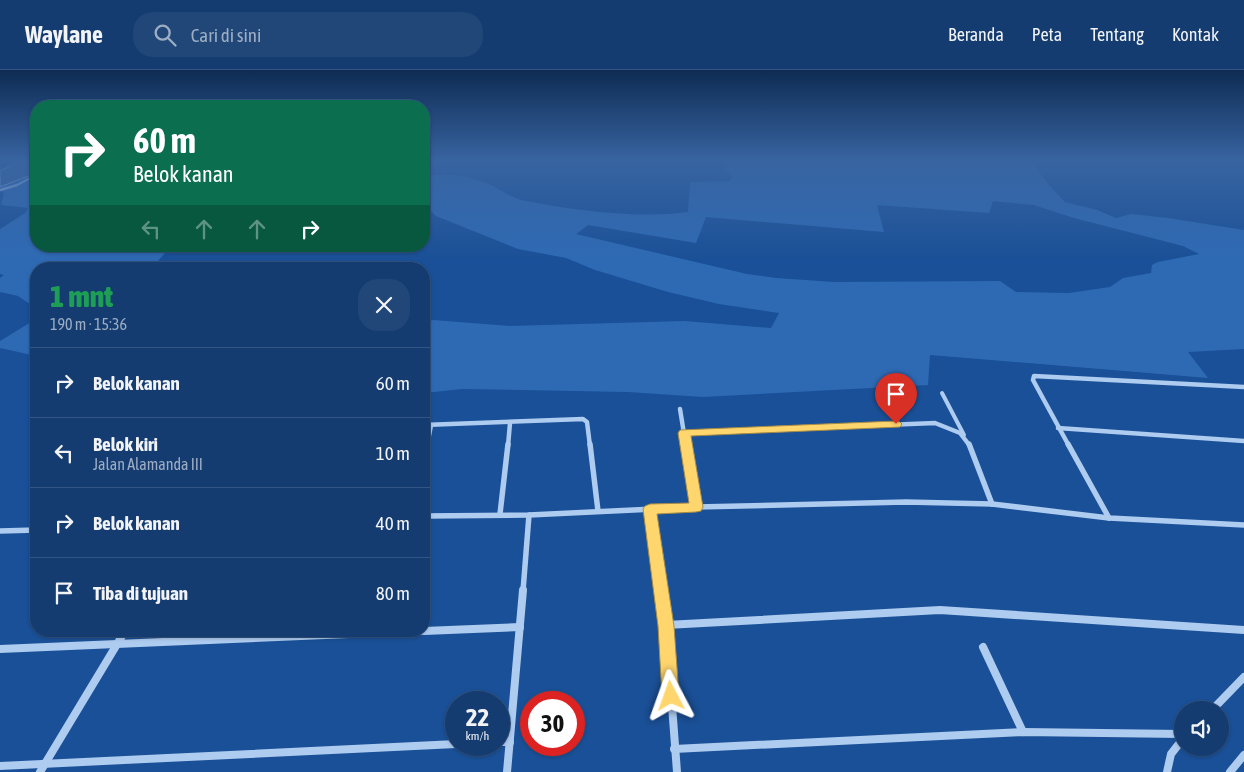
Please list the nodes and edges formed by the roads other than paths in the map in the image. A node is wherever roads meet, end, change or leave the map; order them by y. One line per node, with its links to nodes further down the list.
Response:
1 (1244, 387): 6 (street)
2 (942, 393): 9 (lane)
3 (680, 409): 8 (street)
4 (510, 422): 5 (street); 14 (street); 15 (street)
5 (431, 425): 7 (street)
6 (1058, 428): 10 (street); 18 (street)
7 (430, 430)
8 (684, 433): 9 (street); 12 (street)
9 (964, 435): 11 (street)
10 (1244, 441)
11 (992, 504): 12 (street); 18 (street)
12 (696, 507): 13 (street)
13 (650, 509): 14 (street); 22 (street)
14 (598, 511): 16 (street)
15 (500, 514): 16 (street); 17 (street)
16 (529, 515): 23 (street)
17 (430, 516)
18 (1109, 518): 19 (street)
19 (1244, 525)
20 (30, 530): 21 (street)
21 (0, 531)
22 (666, 626): 24 (street); 37 (street)
23 (520, 627): 25 (street); 35 (street)
24 (1244, 630)
25 (430, 631)
26 (121, 637): 28 (street)
27 (280, 637): 28 (street)
28 (117, 644): 30 (street); 41 (street)
29 (983, 647): 33 (street)
30 (0, 649)
31 (1244, 677): 32 (street)
32 (1221, 701)
33 (1023, 732): 34 (street); 37 (street)
34 (1174, 734)
35 (510, 742)
36 (445, 745): 41 (street)
37 (674, 749): 45 (street)
38 (1174, 750): 46 (street)
39 (1244, 755): 47 (street)
40 (509, 756): 44 (street)
41 (45, 764): 42 (street); 43 (street)
42 (0, 766)
43 (40, 772)
44 (507, 772)
45 (677, 772)
46 (1167, 772)
47 (1230, 772)

